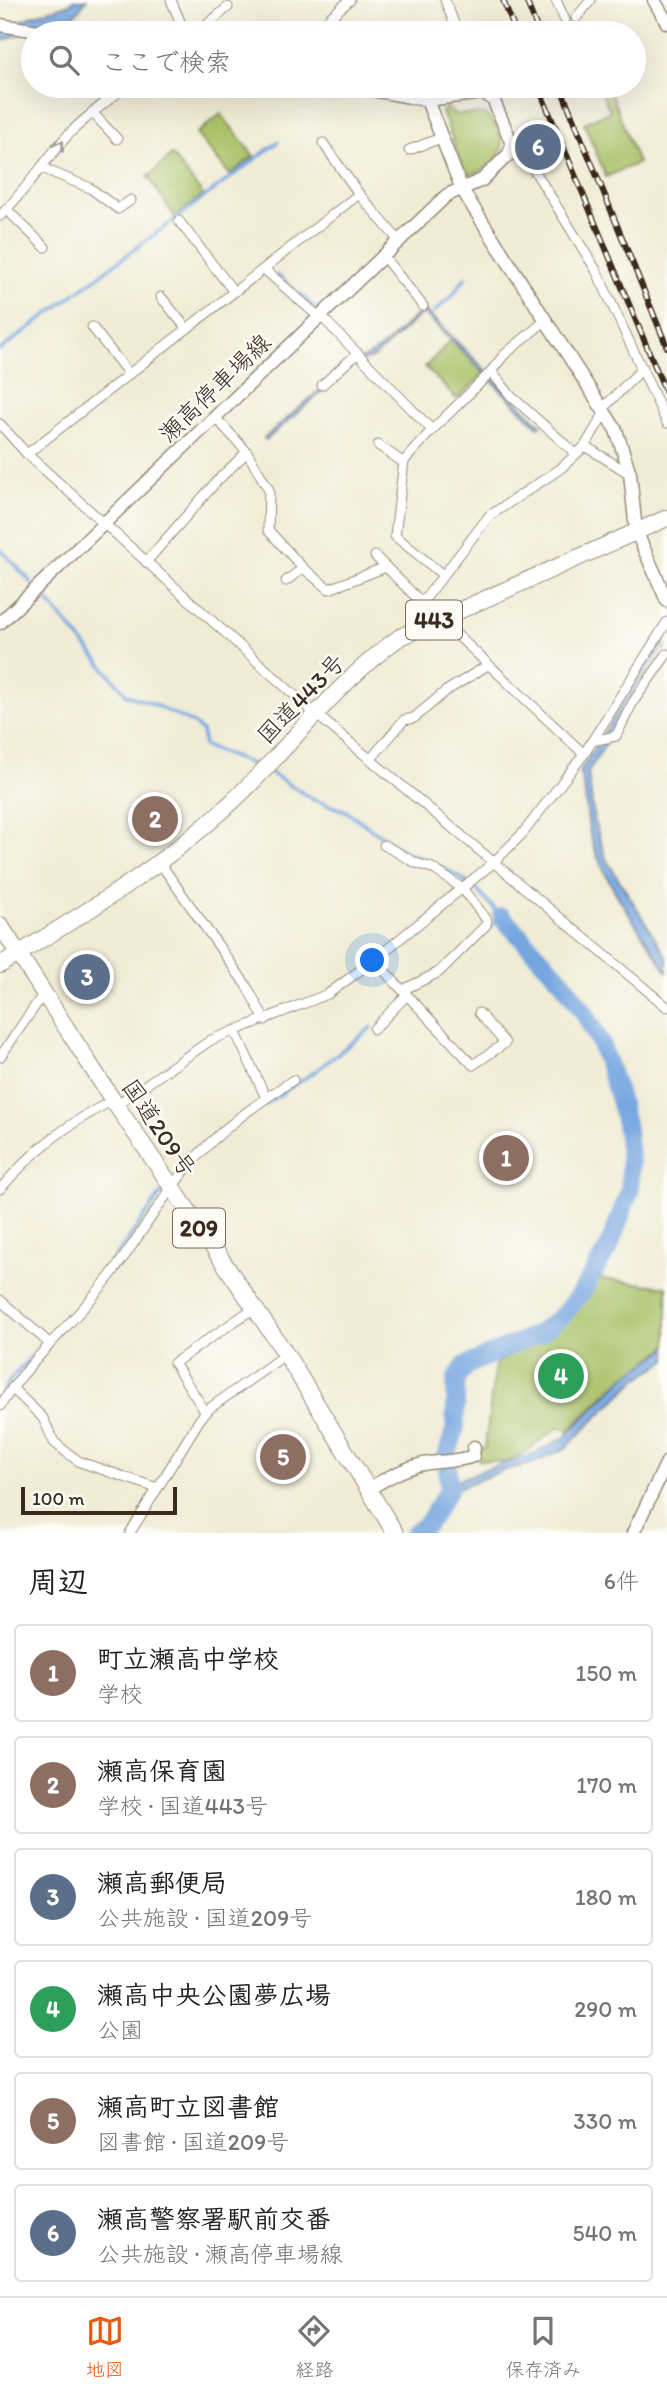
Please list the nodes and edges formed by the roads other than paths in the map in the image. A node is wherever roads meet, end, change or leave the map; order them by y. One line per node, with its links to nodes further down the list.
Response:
1 (172, 0): 10 (street)
2 (350, 0): 12 (street)
3 (445, 0): 13 (street)
4 (556, 0): 9 (street)
5 (591, 0): 8 (street)
6 (654, 0): 14 (street)
7 (228, 7): 11 (street)
8 (576, 18)
9 (565, 20)
10 (180, 21)
11 (211, 21)
12 (326, 21)
13 (453, 21)
14 (667, 23)
15 (0, 24): 16 (street)
16 (21, 28)
17 (110, 98): 22 (street)
18 (416, 98): 21 (street)
19 (438, 98): 21 (street)
20 (492, 98): 27 (street)
21 (427, 100): 23 (street)
22 (92, 112): 24 (street); 28 (street, one-way to 22)
23 (441, 138): 26 (street); 29 (street)
24 (117, 139)
25 (323, 143): 30 (street)
26 (409, 150)
27 (509, 154): 29 (street, 瀬高停車場線); 46 (street)
28 (42, 168): 31 (street); 32 (street)
29 (461, 187): 34 (street, 瀬高停車場線); 42 (street)
30 (359, 194): 34 (street); 37 (street)
31 (131, 200)
32 (3, 213): 35 (street)
33 (179, 221): 38 (street)
34 (399, 241): 36 (street, 瀬高停車場線)
35 (46, 247)
36 (383, 256): 40 (street); 41 (street, 瀬高停車場線)
37 (264, 269): 38 (street); 41 (street)
38 (234, 292): 44 (street)
39 (161, 297): 44 (street)
40 (423, 306)
41 (320, 316): 45 (street); 51 (street, 瀬高停車場線)
42 (546, 320): 47 (street); 50 (street)
43 (92, 327): 48 (street)
44 (187, 329): 48 (street)
45 (358, 353): 49 (street); 54 (street)
46 (643, 368): 50 (street); 52 (street)
47 (491, 371): 54 (street); 58 (street)
48 (129, 374): 59 (street)
49 (322, 385)
50 (604, 410): 56 (street); 61 (street)
51 (215, 416): 57 (street); 63 (street, 瀬高停車場線)
52 (667, 423)
53 (0, 424): 59 (street)
54 (432, 429): 60 (street)
55 (378, 445): 60 (street)
56 (584, 446): 58 (street); 61 (street)
57 (247, 452): 66 (street); 68 (street)
58 (575, 453): 69 (street)
59 (27, 454): 63 (street)
60 (404, 463): 69 (street)
61 (630, 474): 64 (street)
62 (667, 518): 64 (highway, 国道443号 / 443)
63 (103, 524): 66 (street); 75 (street, 瀬高停車場線)
64 (636, 531): 71 (street); 73 (highway, 国道443号 / 443)
65 (374, 556): 67 (street)
66 (146, 562): 78 (street)
67 (386, 567): 68 (street); 72 (street)
68 (303, 568): 70 (street)
69 (443, 575): 72 (street)
70 (286, 581)
71 (667, 601)
72 (422, 603): 73 (street)
73 (437, 619): 77 (street); 78 (highway, 国道443号 / 443)
74 (667, 622): 79 (street)
75 (0, 623)
76 (667, 654): 79 (street)
77 (488, 665): 80 (street); 81 (street)
78 (317, 714): 81 (street); 83 (highway, 国道443号 / 443)
79 (592, 741): 80 (street)
80 (584, 754): 84 (street)
81 (370, 760): 84 (street)
82 (384, 845): 85 (street)
83 (160, 863): 87 (highway, 国道443号 / 443); 94 (street)
84 (493, 863): 85 (street); 92 (street)
85 (462, 888): 88 (street); 91 (street)
86 (0, 925): 87 (highway, 国道209号 / 209)
87 (18, 954): 89 (highway, 国道443号 / 443); 90 (highway, 国道209号 / 209)
88 (374, 960): 91 (street); 94 (street)
89 (0, 965)
90 (44, 993): 97 (street); 100 (highway, 国道209号 / 209)
91 (405, 993): 93 (street); 95 (street)
92 (667, 1007)
93 (479, 1013)
94 (265, 1020): 96 (street)
95 (374, 1029)
96 (235, 1031): 99 (street); 100 (street)
97 (0, 1057)
98 (293, 1080): 99 (street)
99 (266, 1098): 101 (street)
100 (114, 1102): 101 (highway, 国道209号 / 209); 102 (street)
101 (172, 1188): 104 (highway, 国道209号 / 209); 105 (street)
102 (0, 1189)
103 (0, 1300): 105 (street)
104 (254, 1308): 106 (highway, 国道209号 / 209); 109 (street)
105 (49, 1343): 107 (street)
106 (286, 1354): 109 (street); 113 (highway, 国道209号 / 209)
107 (12, 1388): 108 (street); 112 (street)
108 (0, 1406)
109 (206, 1413): 112 (street)
110 (474, 1447): 113 (street)
111 (667, 1462): 116 (street)
112 (157, 1488): 114 (street)
113 (367, 1490): 115 (highway, 国道209号 / 209)
114 (130, 1533)
115 (395, 1533)
116 (633, 1533)

